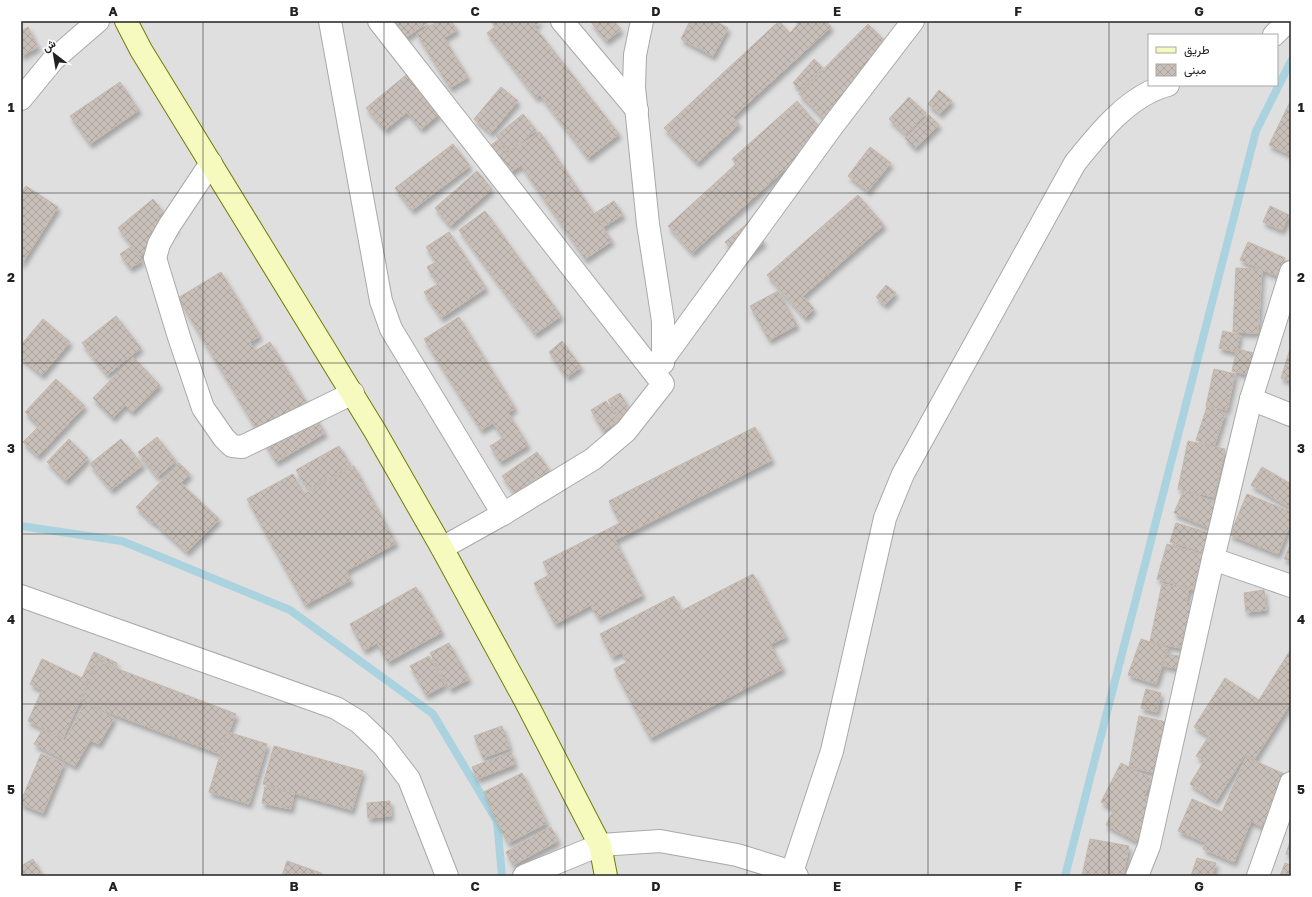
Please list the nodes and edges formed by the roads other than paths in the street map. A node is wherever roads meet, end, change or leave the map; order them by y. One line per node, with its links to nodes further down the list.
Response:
1 (98, 21): 11 (street)
2 (126, 21): 13 (main road)
3 (330, 21): 20 (street)
4 (379, 21): 16 (street)
5 (562, 21): 12 (street)
6 (642, 21): 12 (street)
7 (913, 21): 15 (street)
8 (1287, 21): 9 (street)
9 (1275, 34)
10 (1164, 86): 27 (street)
11 (21, 99)
12 (636, 110): 15 (street)
13 (211, 163): 17 (main road); 17 (street)
14 (1291, 272): 18 (street)
15 (663, 359): 16 (street)
16 (663, 384): 20 (street)
17 (353, 394): 21 (main road)
18 (1251, 399): 19 (street); 22 (street)
19 (1291, 415)
20 (503, 514): 21 (street)
21 (442, 548): 26 (main road)
22 (1213, 558): 23 (street); 31 (street)
23 (1291, 586)
24 (21, 596): 28 (street)
25 (1291, 783): 32 (street)
26 (600, 845): 27 (street); 29 (street); 30 (main road)
27 (794, 874)
28 (447, 876)
29 (524, 876)
30 (606, 876)
31 (1137, 876)
32 (1258, 876)

